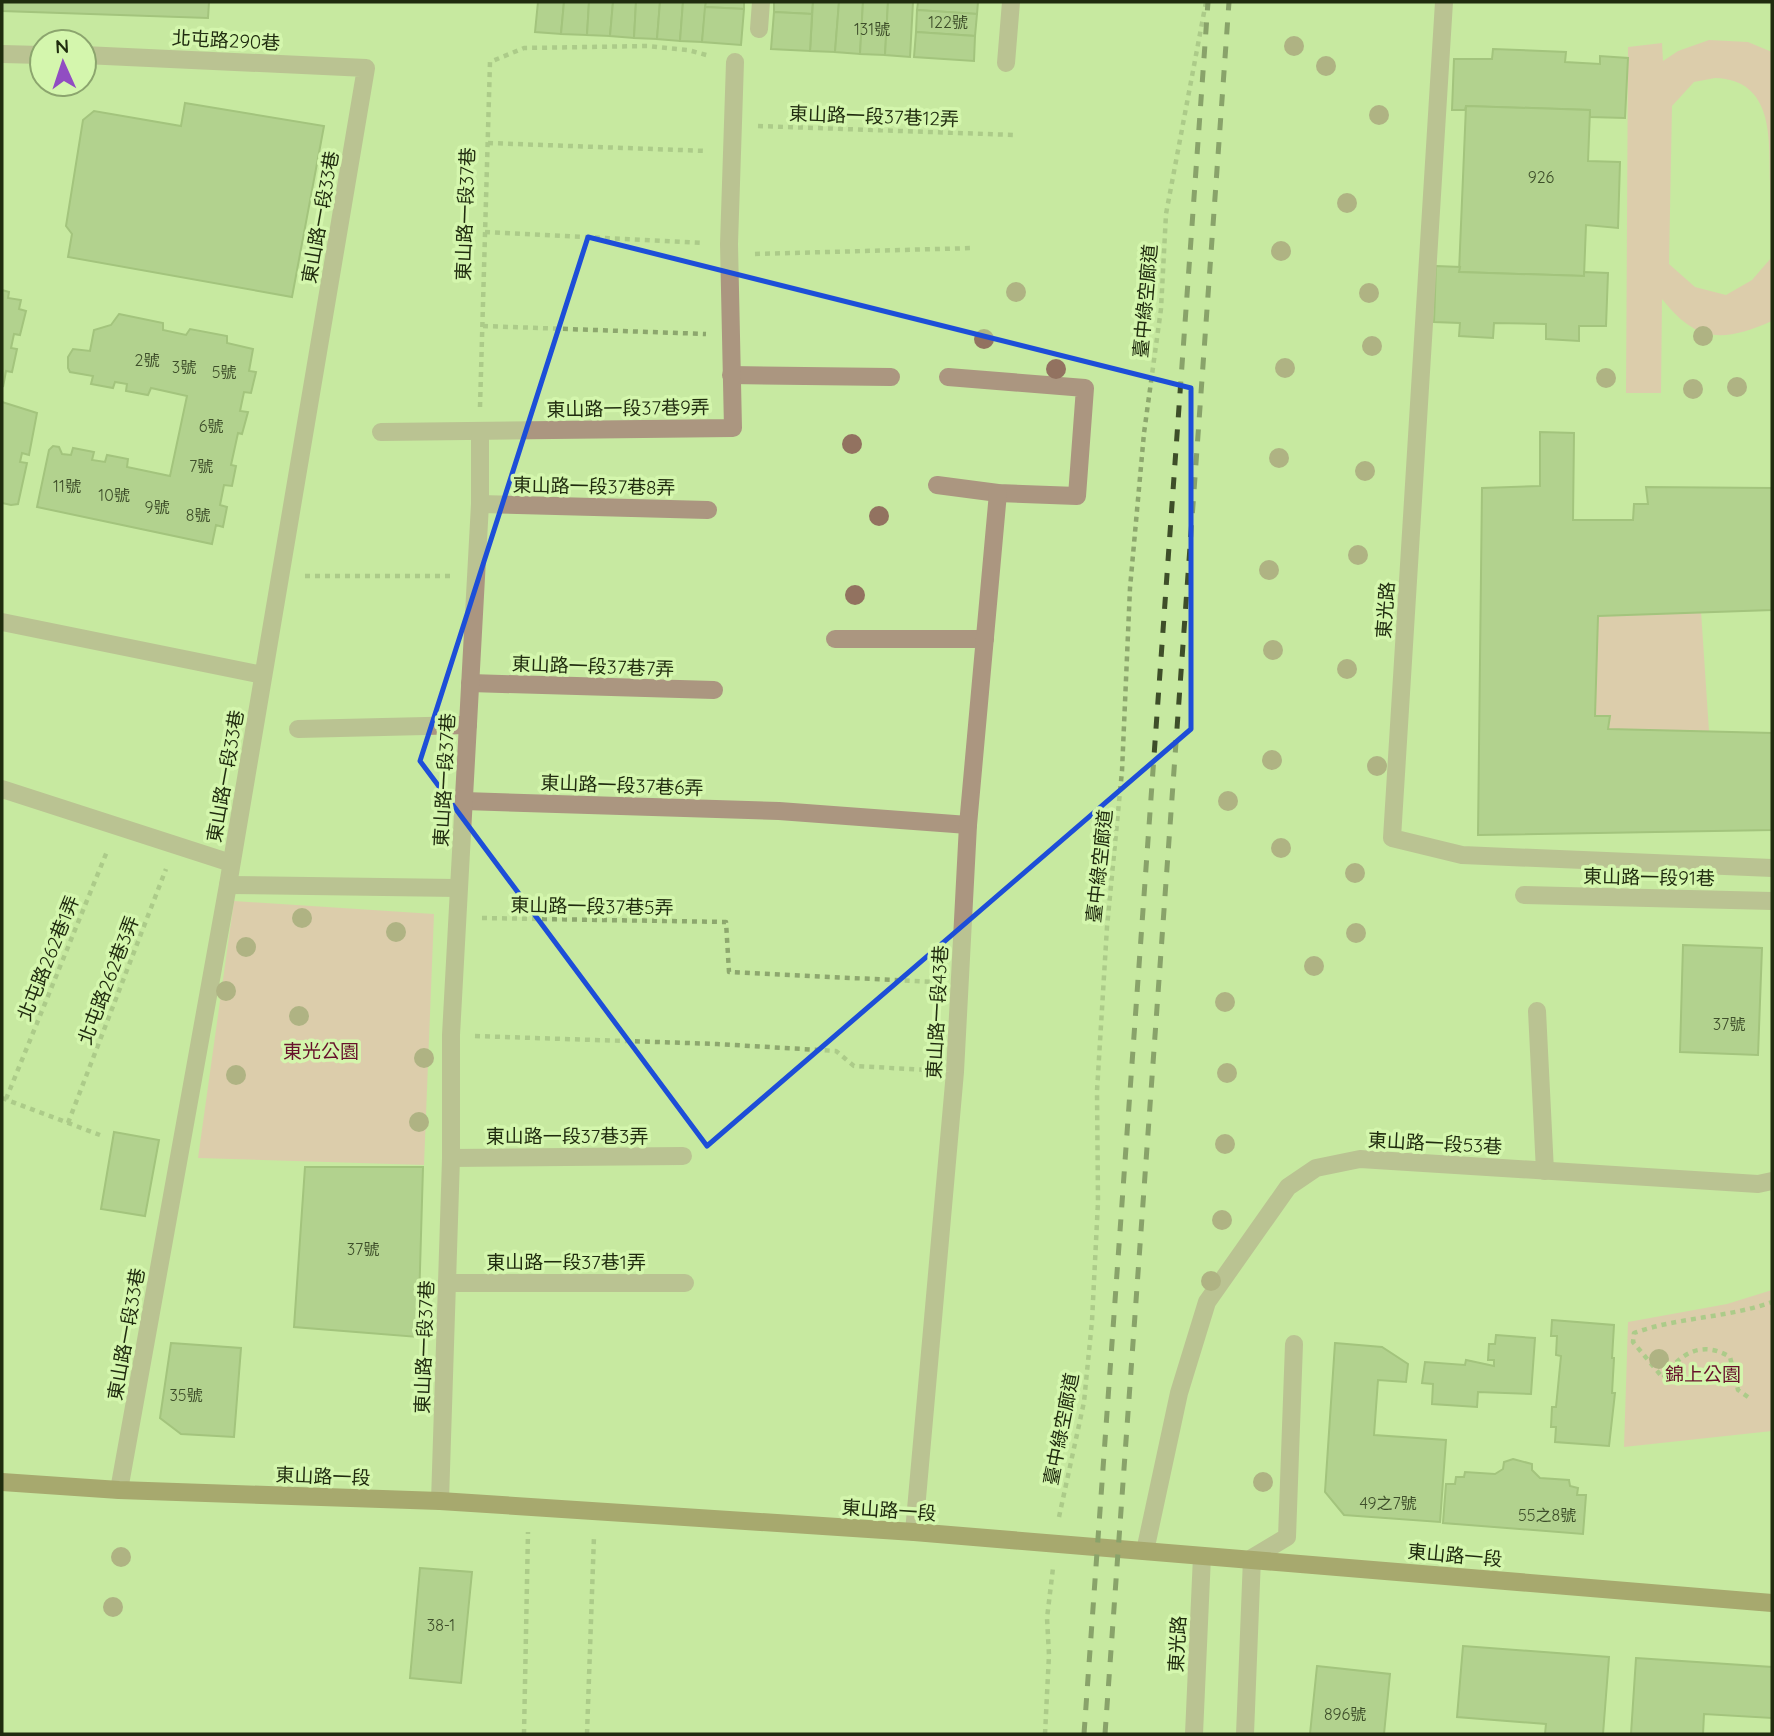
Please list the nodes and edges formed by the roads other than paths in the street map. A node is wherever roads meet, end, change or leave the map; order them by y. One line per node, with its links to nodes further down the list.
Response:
1 (761, 2): 4 (street)
2 (1011, 2): 9 (street)
3 (1444, 2): 32 (street, 東光路)
4 (759, 29)
5 (2, 54): 6 (street)
6 (28, 55)
7 (98, 56): 10 (street, 北屯路290巷)
8 (734, 62): 11 (street)
9 (1006, 63)
10 (366, 68): 23 (street, 東山路一段33巷)
11 (731, 375): 12 (street); 14 (street, 東山路一段37巷9弄)
12 (891, 377)
13 (947, 377): 17 (street)
14 (480, 431): 15 (street); 18 (street, 東山路一段37巷)
15 (381, 432)
16 (937, 485): 17 (street)
17 (998, 494): 22 (street, 東山路一段43巷)
18 (480, 504): 19 (street, 東山路一段37巷8弄); 24 (street, 東山路一段37巷)
19 (708, 510)
20 (2, 622): 23 (street)
21 (835, 639): 22 (street)
22 (985, 639): 30 (street, 東山路一段43巷)
23 (263, 675): 31 (street, 東山路一段33巷)
24 (470, 683): 25 (street, 東山路一段37巷7弄); 26 (street, 東山路一段37巷)
25 (714, 690)
26 (468, 725): 27 (street); 29 (street, 東山路一段37巷)
27 (298, 729)
28 (2, 789): 31 (street)
29 (464, 801): 30 (street, 東山路一段37巷6弄); 34 (street, 東山路一段37巷)
30 (968, 825): 48 (street, 東山路一段43巷)
31 (231, 863): 33 (street, 東山路一段33巷)
32 (1772, 868)
33 (228, 885): 34 (street); 46 (street, 東山路一段33巷)
34 (457, 888): 39 (street, 東山路一段37巷)
35 (1524, 895): 36 (street, 東山路一段91巷)
36 (1772, 901)
37 (1537, 1011): 40 (street)
38 (683, 1156): 39 (street, 東山路一段37巷3弄)
39 (451, 1158): 42 (street, 東山路一段37巷)
40 (1545, 1171): 41 (street, 東山路一段53巷); 49 (street, 東山路一段53巷)
41 (1772, 1181)
42 (447, 1283): 43 (street, 東山路一段37巷1弄); 47 (street, 東山路一段37巷)
43 (685, 1283)
44 (1294, 1344): 51 (street)
45 (2, 1482): 46 (main road, 東山路一段)
46 (119, 1490): 47 (main road, 東山路一段)
47 (440, 1501): 48 (main road, 東山路一段)
48 (914, 1532): 49 (main road, 東山路一段)
49 (1145, 1551): 50 (main road, 東山路一段)
50 (1202, 1556): 51 (main road, 東山路一段); 53 (street, 東光路)
51 (1252, 1558): 52 (main road, 東山路一段); 54 (street)
52 (1772, 1603)
53 (1194, 1734)
54 (1245, 1734)

